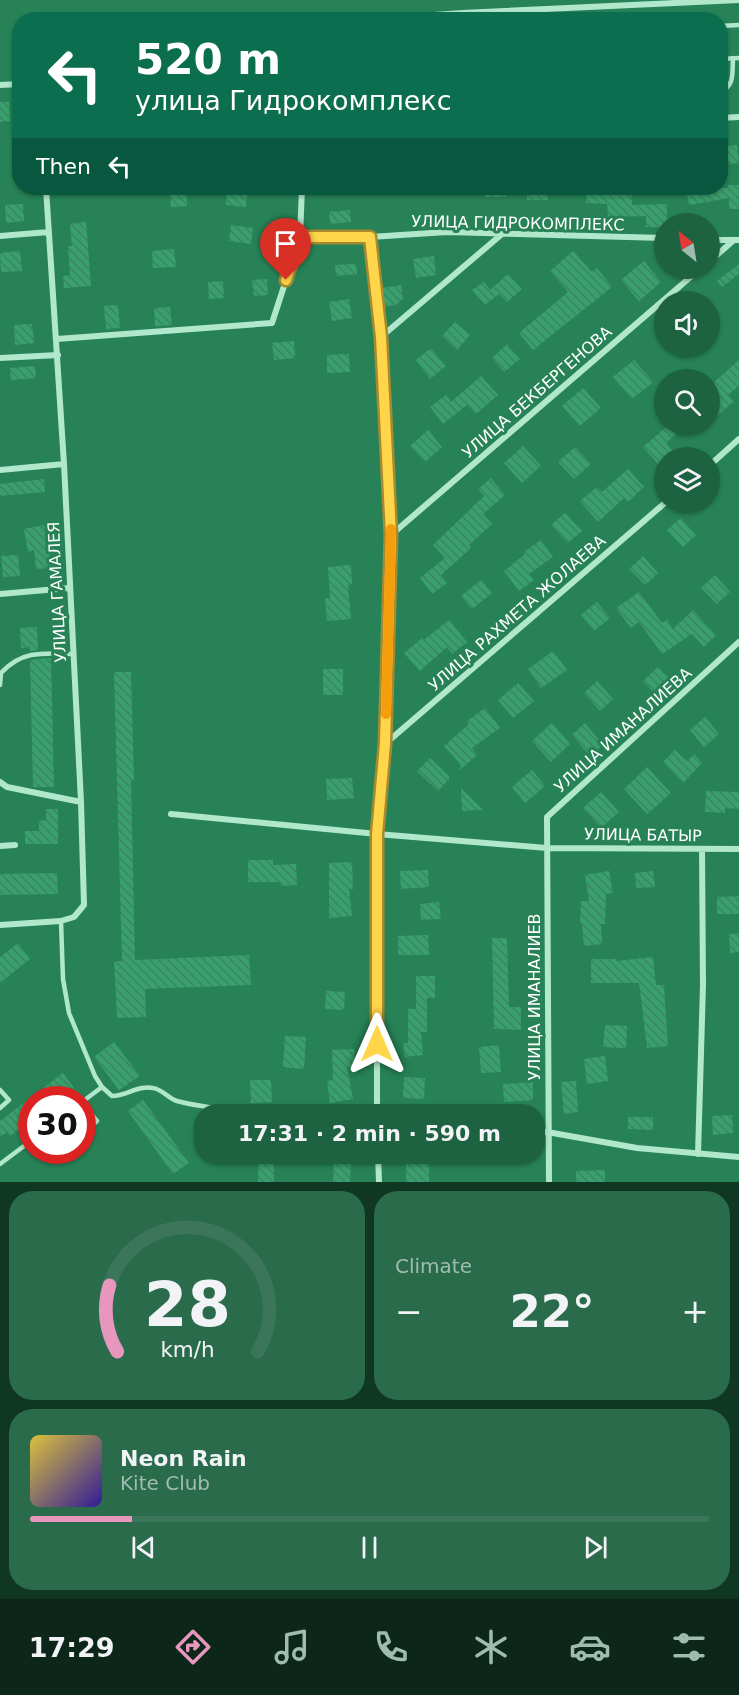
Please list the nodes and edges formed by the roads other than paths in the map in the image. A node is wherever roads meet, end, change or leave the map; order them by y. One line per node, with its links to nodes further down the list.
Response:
1 (739, 0): 2 (street)
2 (483, 12)
3 (728, 58): 4 (lane)
4 (733, 58): 5 (lane); 6 (lane)
5 (739, 58)
6 (728, 88)
7 (46, 195): 9 (street, УЛИЦА ГАМАЛЕЯ)
8 (302, 195): 12 (street)
9 (49, 232): 11 (street); 20 (street, УЛИЦА ГАМАЛЕЯ)
10 (502, 234): 13 (street, УЛИЦА ГИДРОКОМПЛЕКС); 14 (street, УЛИЦА ГИДРОКОМПЛЕКС); 19 (street)
11 (0, 236)
12 (300, 237): 13 (street, УЛИЦА ГИДРОКОМПЛЕКС); 20 (street)
13 (370, 237): 19 (street)
14 (654, 238)
15 (720, 240): 16 (street)
16 (736, 240): 17 (street)
17 (720, 253)
18 (688, 279): 28 (street, УЛИЦА БЕКБЕРГЕНОВА)
19 (381, 337): 28 (street)
20 (57, 339): 21 (street, УЛИЦА ГАМАЛЕЯ)
21 (58, 355): 22 (street); 25 (street, УЛИЦА ГАМАЛЕЯ)
22 (0, 358)
23 (739, 439): 24 (street)
24 (720, 456)
25 (64, 464): 26 (street); 29 (street, УЛИЦА ГАМАЛЕЯ)
26 (0, 470)
27 (654, 512): 34 (street, УЛИЦА РАХМЕТА ЖОЛАЕВА)
28 (391, 535): 34 (street)
29 (69, 588): 30 (street); 32 (street, УЛИЦА ГАМАЛЕЯ)
30 (0, 594)
31 (739, 642): 41 (street, УЛИЦА ИМАНАЛИЕВА)
32 (73, 654): 33 (lane); 36 (street, УЛИЦА ГАМАЛЕЯ)
33 (0, 685)
34 (385, 744): 38 (street)
35 (0, 782): 36 (street)
36 (81, 801): 44 (street, УЛИЦА ГАМАЛЕЯ)
37 (171, 814): 38 (street, УЛИЦА БАТЫР)
38 (377, 834): 41 (street, УЛИЦА БАТЫР); 50 (street)
39 (15, 845): 40 (street)
40 (0, 846)
41 (547, 848): 42 (street, УЛИЦА БАТЫР); 52 (street, УЛИЦА ИМАНАЛИЕВ)
42 (702, 849): 43 (street, УЛИЦА БАТЫР); 54 (street)
43 (739, 849)
44 (61, 921): 45 (street); 46 (lane)
45 (0, 925)
46 (102, 1087): 48 (lane); 49 (lane)
47 (0, 1090): 51 (lane)
48 (96, 1092)
49 (195, 1104)
50 (377, 1104)
51 (0, 1108)
52 (547, 1132): 54 (street); 59 (street, УЛИЦА ИМАНАЛИЕВ)
53 (18, 1150): 56 (lane)
54 (698, 1154): 55 (street)
55 (739, 1157)
56 (0, 1164)
57 (378, 1164): 58 (street)
58 (379, 1182)
59 (549, 1182)

